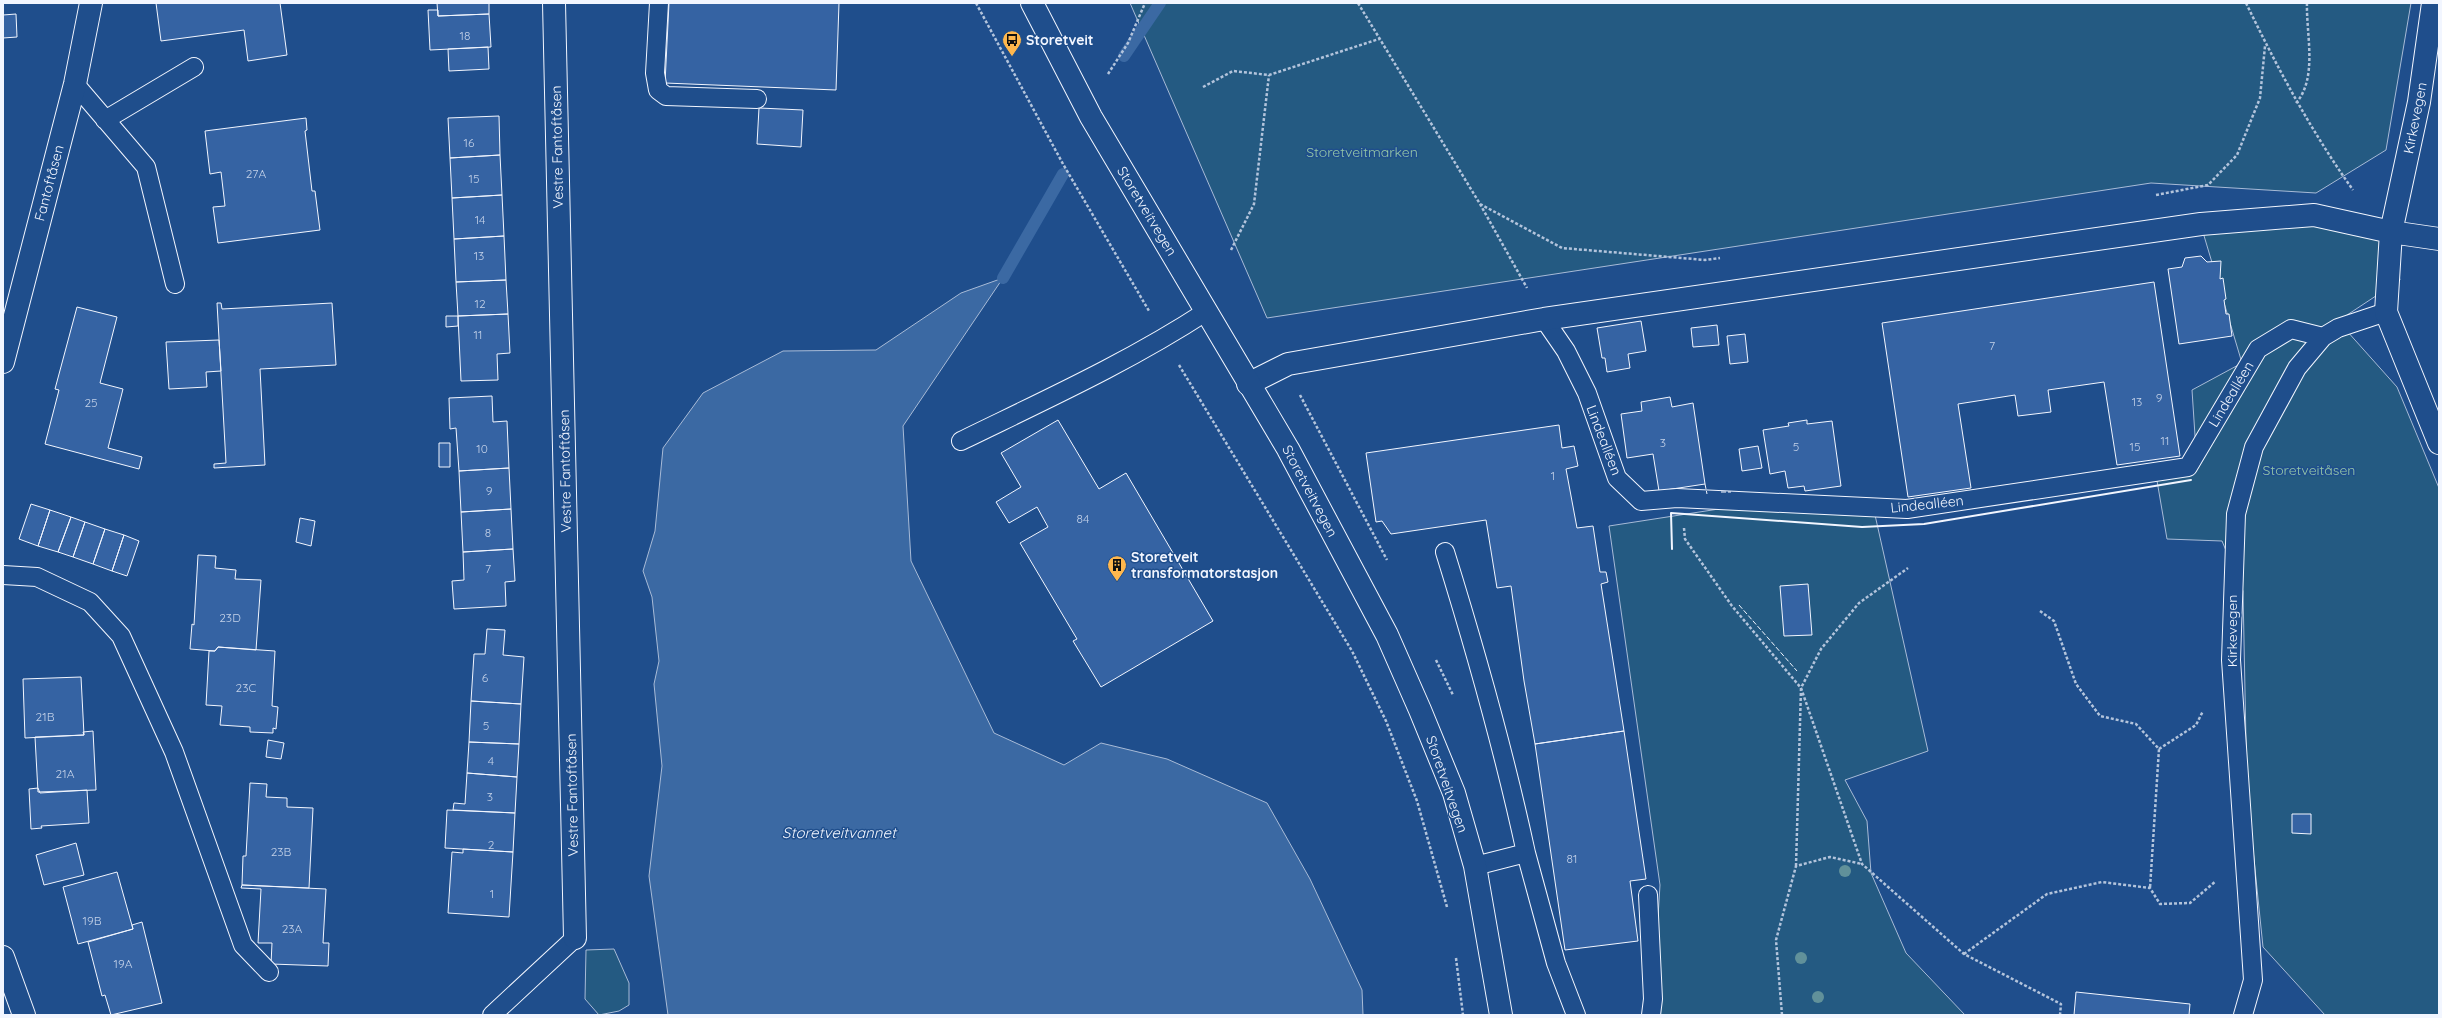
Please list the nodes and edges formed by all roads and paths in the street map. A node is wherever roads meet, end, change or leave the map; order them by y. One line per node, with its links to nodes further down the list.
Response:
1 (91, 3): 16 (street, Fantoftåsen)
2 (554, 3): 54 (street, Vestre Fantoftåsen)
3 (659, 3): 18 (lane)
4 (976, 3): 33 (path)
5 (1032, 3): 29 (street, Storetveitvegen)
6 (1145, 3): 14 (path)
7 (1358, 3): 11 (path)
8 (2246, 3): 12 (path)
9 (2307, 3): 19 (path)
10 (2433, 3): 24 (street, Kirkevegen)
11 (1380, 39): 15 (path); 23 (path)
12 (2265, 46): 19 (path); 22 (path)
13 (194, 67): 20 (lane)
14 (1108, 74)
15 (1269, 75): 17 (path); 26 (path)
16 (75, 84): 20 (lane); 34 (street, Fantoftåsen)
17 (1203, 87)
18 (757, 99)
19 (2296, 103): 21 (path)
20 (105, 120): 28 (lane)
21 (2354, 191)
22 (2154, 196)
23 (1480, 204): 27 (path); 31 (path)
24 (2391, 232): 25 (street); 30 (street, Kirkevegen); 31 (street)
25 (2439, 239)
26 (1231, 250)
27 (1728, 257)
28 (175, 284)
29 (1207, 311): 33 (lane); 35 (street, Storetveitvegen)
30 (2386, 312): 32 (lane, Kirkevegen); 37 (street, Kirkevegen)
31 (1544, 319): 32 (lane, Lindealléen); 35 (street)
32 (2323, 337): 47 (lane, Kirkevegen)
33 (1164, 339): 36 (lane); 53 (path)
34 (3, 362)
35 (1248, 384): 49 (street, Storetveitvegen)
36 (961, 441)
37 (2439, 443)
38 (1683, 520): 43 (path)
39 (1445, 552): 46 (lane)
40 (1908, 568): 43 (path)
41 (3, 575): 58 (lane)
42 (2040, 611): 45 (path)
43 (1801, 688): 48 (path); 50 (path)
44 (2206, 706): 45 (path)
45 (2159, 749): 51 (path)
46 (1526, 853): 49 (lane); 63 (lane)
47 (2246, 855): 51 (path); 67 (lane, Kirkevegen)
48 (1862, 864): 50 (path); 55 (path)
49 (1475, 866): 62 (street, Storetveitvegen)
50 (1796, 866): 65 (path)
51 (2150, 888): 55 (path)
52 (1648, 895): 64 (lane)
53 (1448, 911)
54 (576, 938): 60 (lane)
55 (1964, 954): 66 (path)
56 (1456, 956): 61 (path)
57 (3, 957): 59 (street)
58 (269, 972)
59 (24, 1015)
60 (492, 1015)
61 (1463, 1015)
62 (1501, 1015)
63 (1576, 1015)
64 (1651, 1015)
65 (1782, 1015)
66 (2060, 1015)
67 (2243, 1015)

